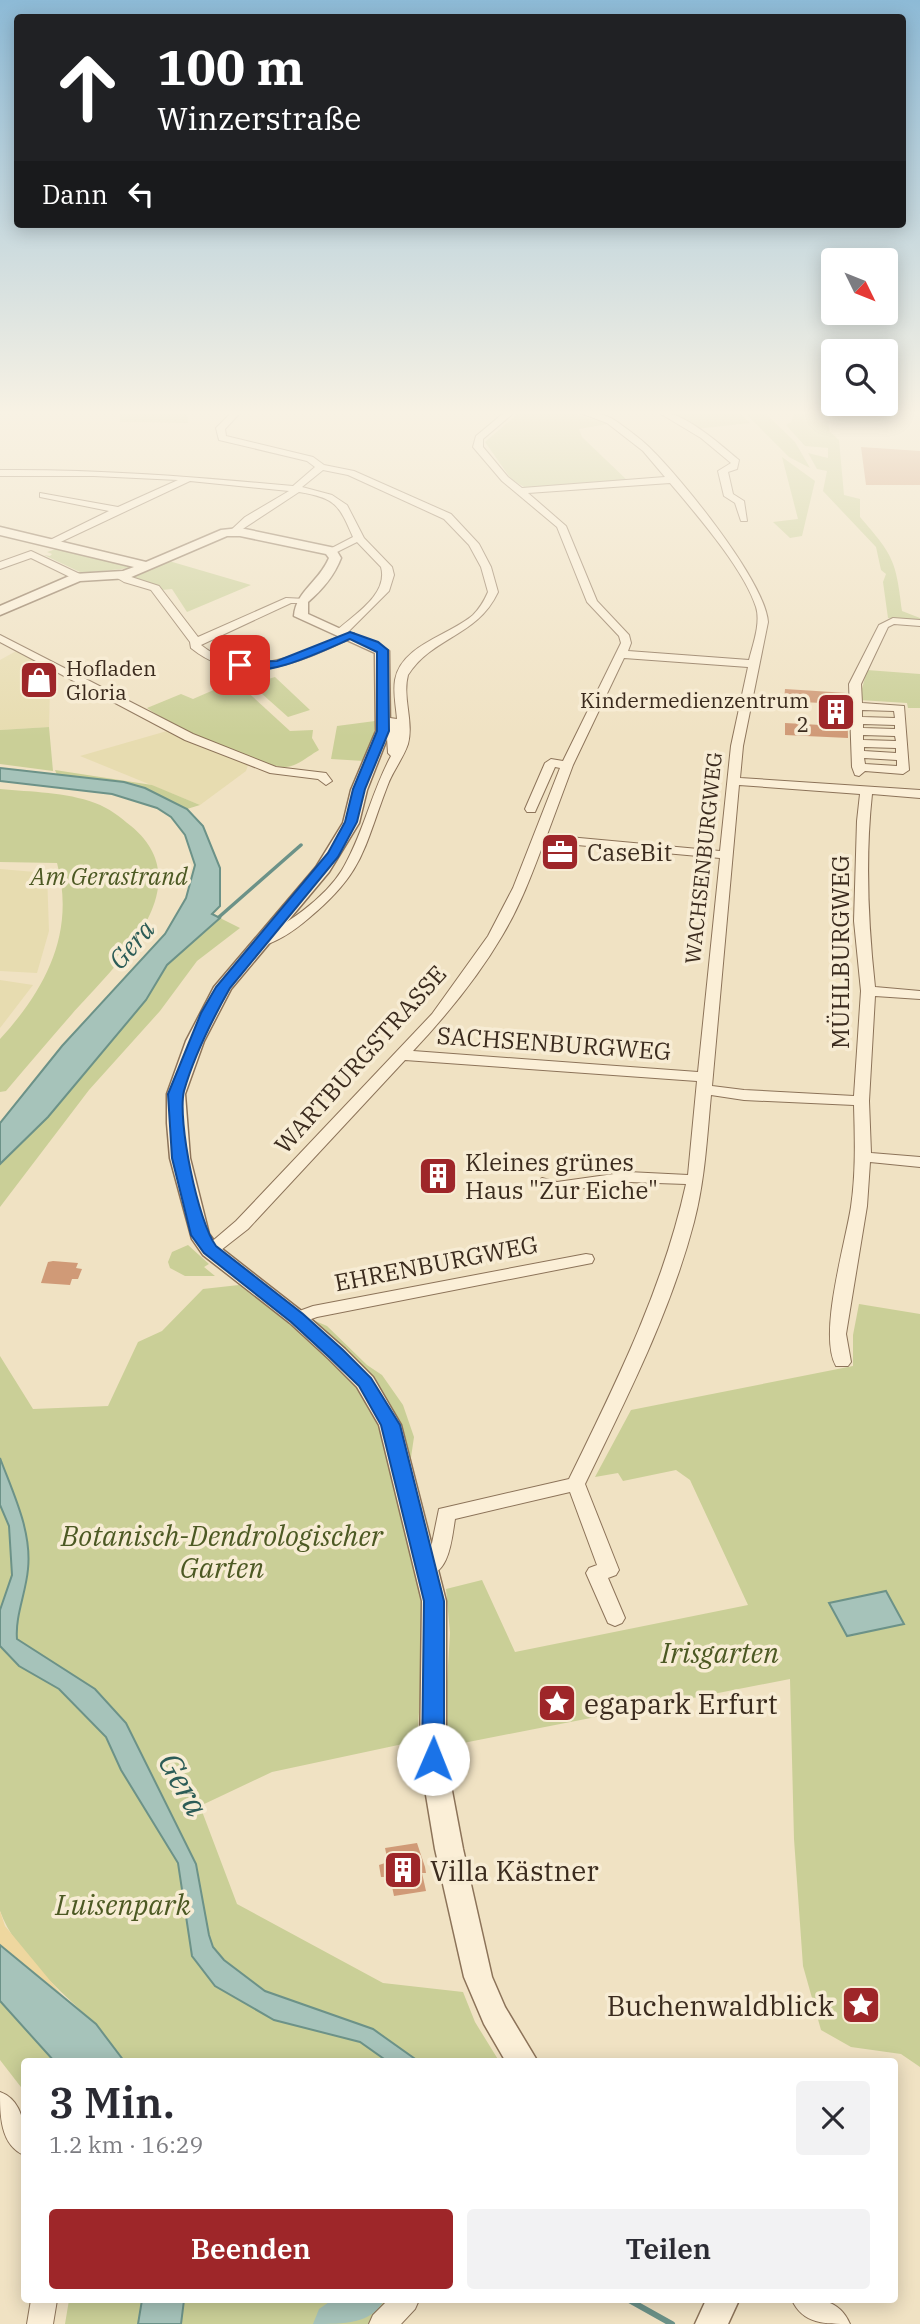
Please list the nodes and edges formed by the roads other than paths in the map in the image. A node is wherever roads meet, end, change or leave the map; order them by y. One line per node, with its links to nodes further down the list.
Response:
1 (100, 519): 10 (street)
2 (248, 519): 8 (street)
3 (349, 519): 9 (street)
4 (451, 519): 31 (street)
5 (554, 519): 25 (street)
6 (706, 519): 26 (street, WACHSENBURGWEG)
7 (0, 531): 10 (street)
8 (235, 531): 13 (street); 16 (street)
9 (356, 539): 11 (street); 12 (street)
10 (48, 542): 14 (street); 16 (street)
11 (346, 546): 12 (street); 13 (street)
12 (366, 547): 22 (street)
13 (331, 551): 19 (street)
14 (33, 555): 15 (street); 18 (street)
15 (0, 566)
16 (148, 566): 17 (street)
17 (119, 576): 18 (street); 24 (street)
18 (78, 577): 20 (street)
19 (302, 601): 22 (street); 24 (street)
20 (3, 607)
21 (920, 623): 27 (street)
22 (345, 634): 24 (street); 28 (street)
23 (0, 638): 34 (street)
24 (196, 642)
25 (621, 654): 26 (street); 32 (street, WARTBURGSTRASSE)
26 (755, 664): 33 (street, WACHSENBURGWEG)
27 (856, 706): 29 (street); 30 (street)
28 (383, 720): 31 (street); 40 (street)
29 (902, 739): 30 (street); 30 (street)
30 (857, 748)
31 (394, 756): 40 (street)
32 (567, 765): 37 (street); 38 (street, WARTBURGSTRASSE)
33 (733, 780): 35 (street); 39 (street, WACHSENBURGWEG)
34 (327, 781)
35 (867, 789): 36 (street); 41 (street, MÜHLBURGWEG)
36 (920, 794)
37 (531, 809)
38 (540, 838): 39 (street); 43 (street, WARTBURGSTRASSE)
39 (726, 855): 44 (street, WACHSENBURGWEG)
40 (259, 943): 50 (street)
41 (868, 991): 42 (street); 45 (street, MÜHLBURGWEG)
42 (920, 995)
43 (402, 1055): 44 (street, SACHSENBURGWEG); 50 (street, WARTBURGSTRASSE)
44 (703, 1083): 45 (street, SACHSENBURGWEG); 48 (street, WACHSENBURGWEG)
45 (861, 1101): 46 (street, MÜHLBURGWEG)
46 (863, 1157): 47 (street); 53 (street, MÜHLBURGWEG)
47 (920, 1162)
48 (695, 1181): 49 (street); 54 (street, WACHSENBURGWEG)
49 (542, 1183)
50 (210, 1250): 52 (street)
51 (586, 1259): 52 (street, EHRENBURGWEG)
52 (297, 1318): 55 (street)
53 (842, 1362)
54 (576, 1484): 55 (street); 56 (street)
55 (428, 1568): 57 (street)
56 (615, 1618)
57 (521, 2058)
58 (0, 2103): 59 (street)
59 (21, 2138)
60 (44, 2303): 63 (street)
61 (403, 2303): 64 (street)
62 (809, 2303): 65 (street)
63 (40, 2324)
64 (382, 2324)
65 (837, 2324)

